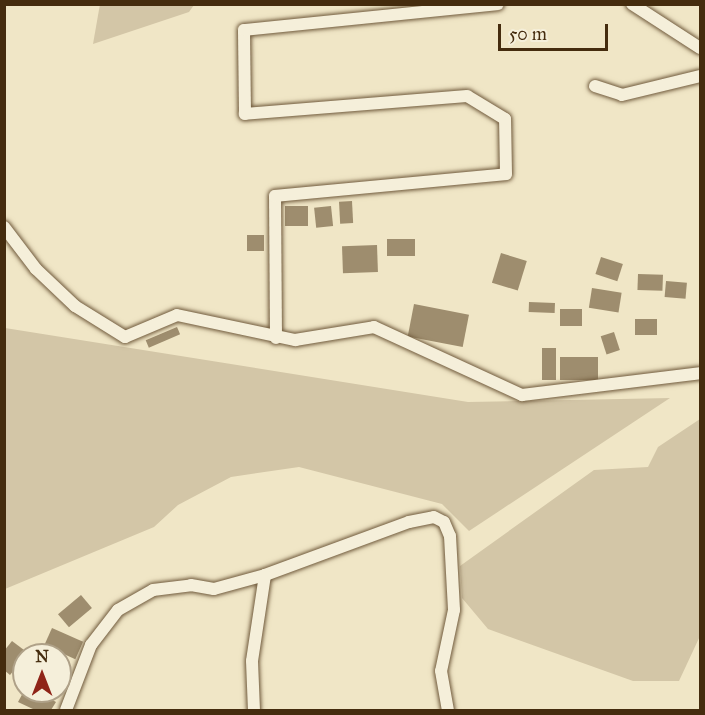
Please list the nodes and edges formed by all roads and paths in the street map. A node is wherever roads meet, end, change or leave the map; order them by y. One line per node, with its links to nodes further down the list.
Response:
1 (498, 4): 3 (street)
2 (633, 4): 4 (street)
3 (413, 9): 8 (street)
4 (700, 48)
5 (700, 76): 6 (street)
6 (595, 86)
7 (4, 227): 8 (street)
8 (276, 338): 9 (street)
9 (700, 373)
10 (265, 575): 11 (street); 12 (street); 13 (street)
11 (66, 711)
12 (254, 711)
13 (448, 711)

